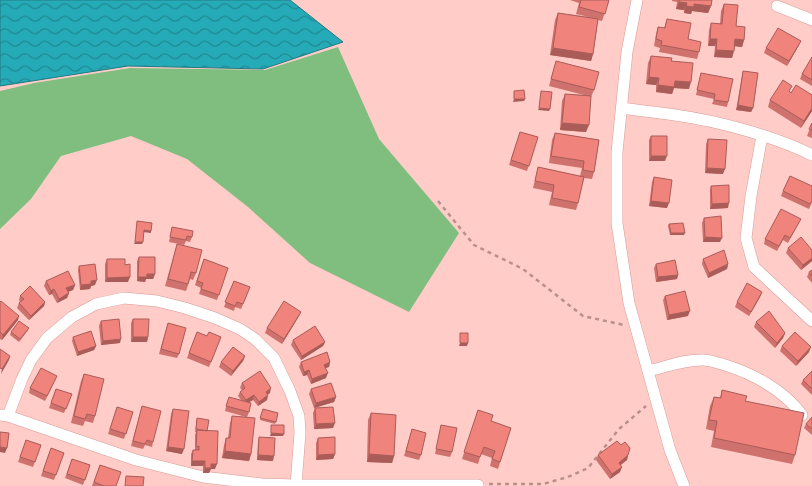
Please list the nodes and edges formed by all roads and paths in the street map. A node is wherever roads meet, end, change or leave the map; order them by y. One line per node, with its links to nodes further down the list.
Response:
1 (637, 0): 4 (street)
2 (777, 6): 3 (street)
3 (812, 20)
4 (622, 108): 5 (street); 9 (street)
5 (762, 136): 6 (street); 8 (street)
6 (812, 156)
7 (438, 201): 9 (path)
8 (812, 321)
9 (635, 327): 10 (street)
10 (648, 371): 11 (street); 13 (street)
11 (655, 398): 14 (path); 19 (street)
12 (4, 415): 15 (street); 15 (street)
13 (802, 415)
14 (500, 484): 16 (path); 18 (path)
15 (296, 485): 17 (street)
16 (478, 485): 17 (street)
17 (445, 486)
18 (504, 486)
19 (684, 486)

